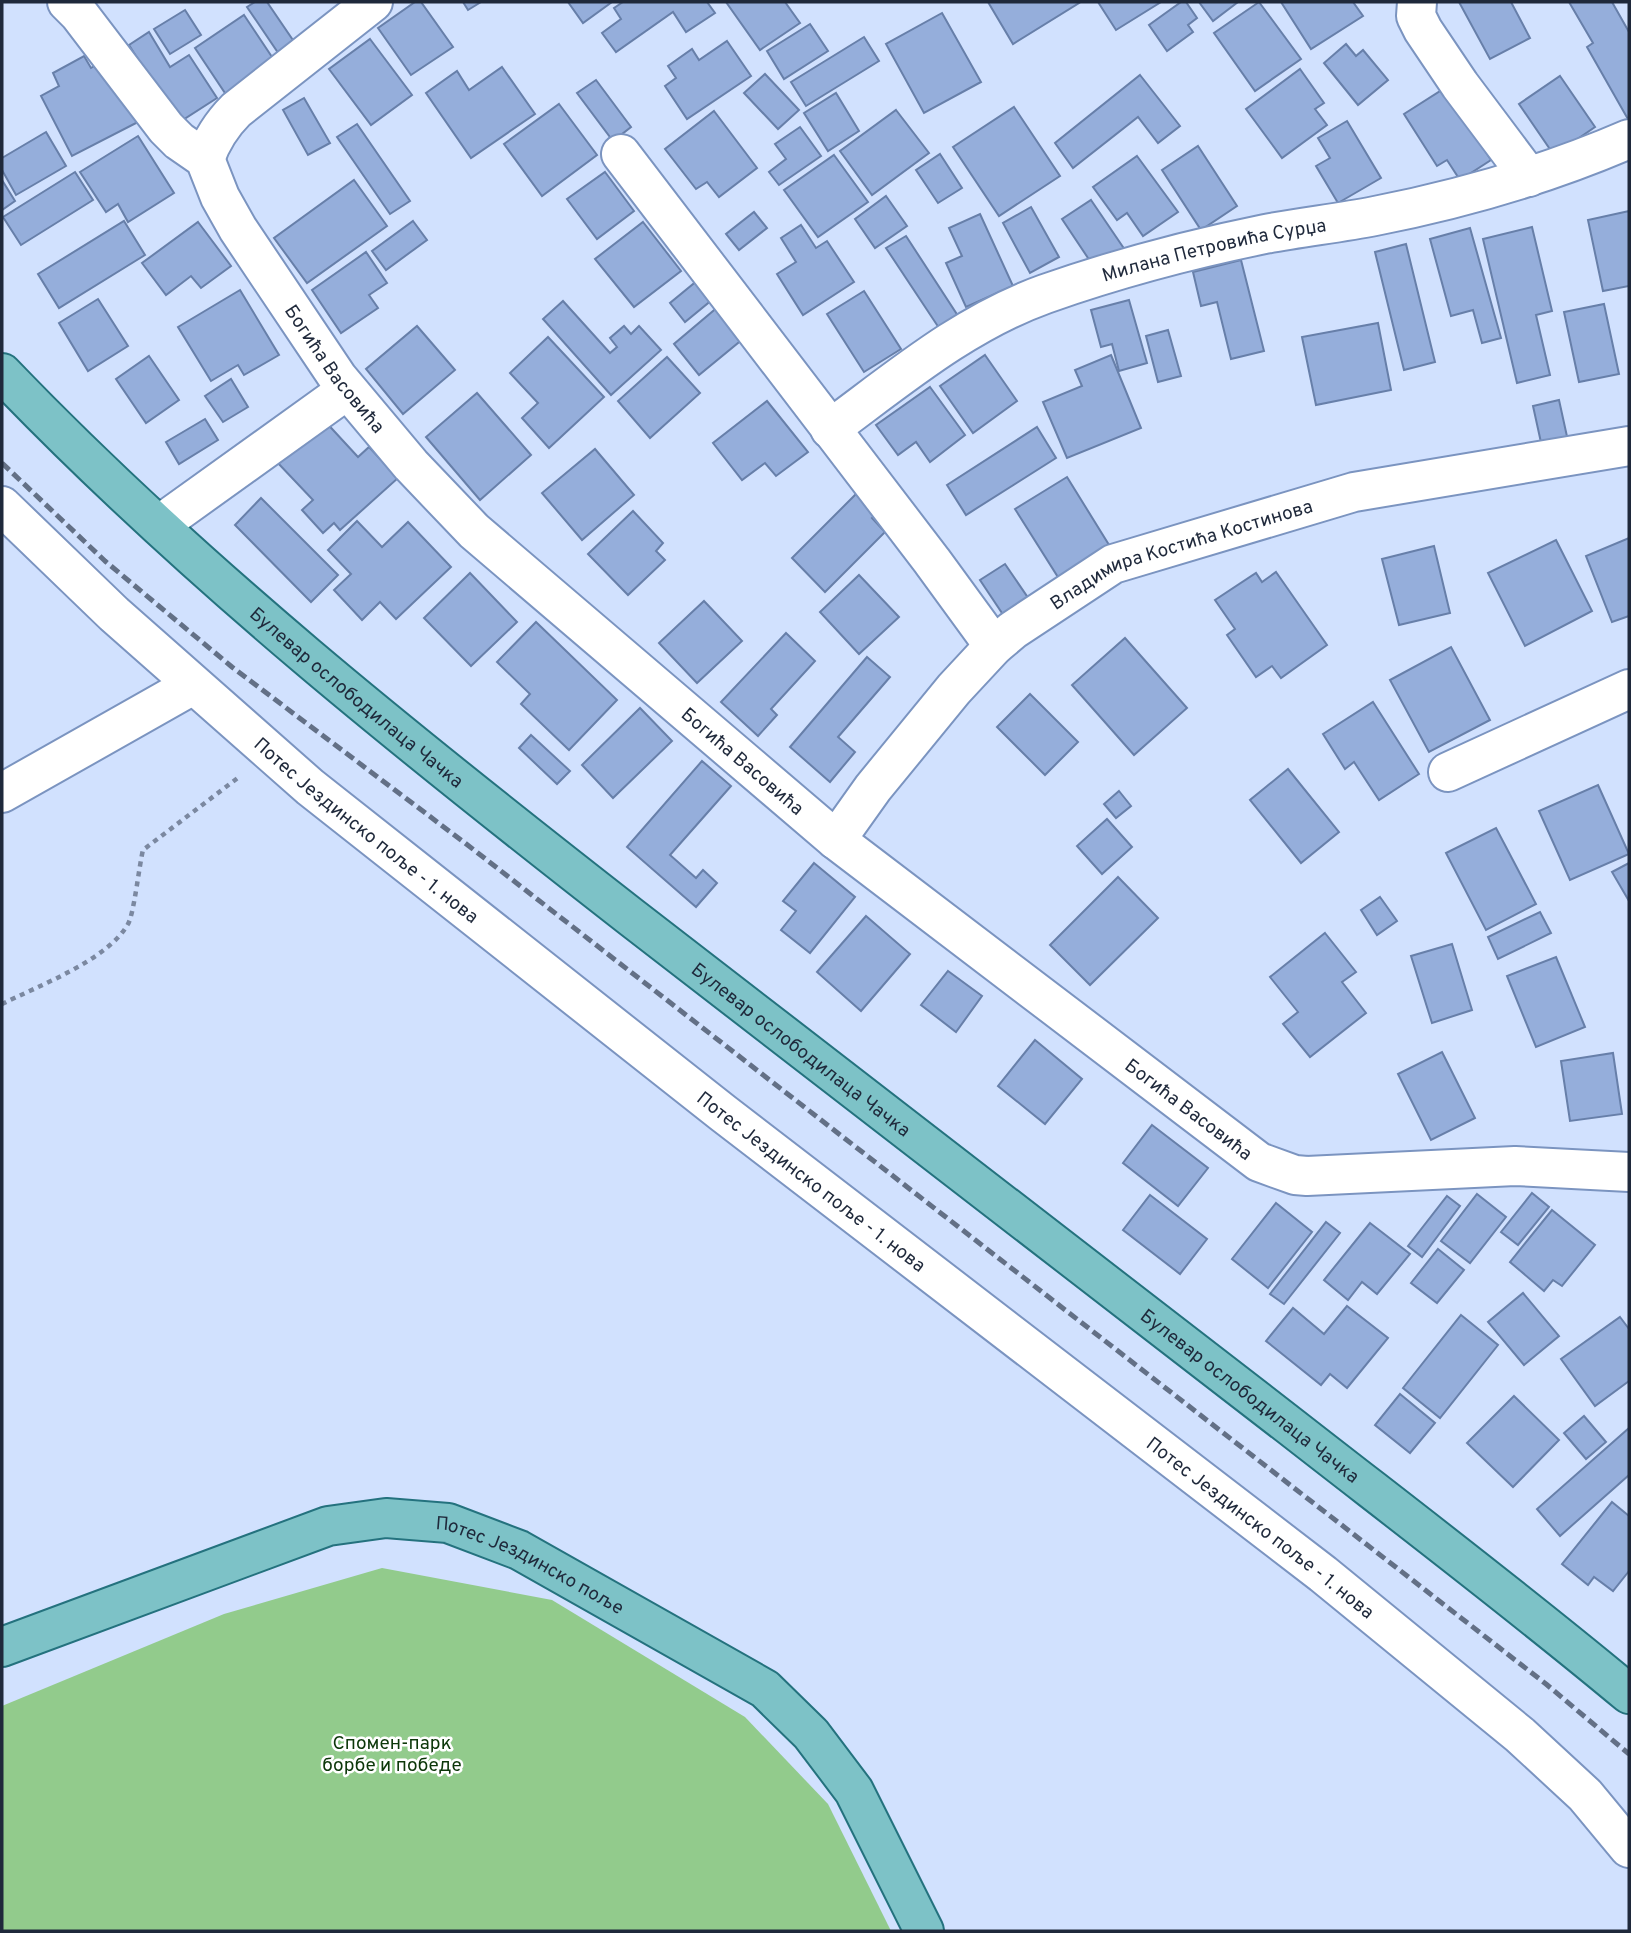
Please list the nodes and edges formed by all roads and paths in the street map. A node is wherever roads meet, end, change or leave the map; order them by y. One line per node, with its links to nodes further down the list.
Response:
1 (67, 2): 6 (street)
2 (373, 2): 6 (street)
3 (1417, 2): 7 (street)
4 (1629, 139): 7 (street, Милана Петровића Сурџа)
5 (621, 154): 10 (street)
6 (205, 159): 9 (street, Богића Васовића)
7 (1529, 177): 10 (street, Милана Петровића Сурџа)
8 (2, 373): 13 (main road, Булевар ослободилаца Чачка)
9 (347, 390): 13 (street); 20 (street, Богића Васовића)
10 (830, 429): 14 (street)
11 (1629, 446): 14 (street, Владимира Костића Костинова)
12 (2, 506): 15 (street, Потес Јездинско поље - 1. нова)
13 (159, 525): 24 (main road, Булевар ослободилаца Чачка)
14 (994, 646): 20 (street, Владимира Костића Костинова)
15 (193, 685): 17 (street, Потес Јездинско поље - 1. нова); 19 (street)
16 (1629, 689): 18 (street)
17 (270, 753): 21 (path); 25 (street, Потес Јездинско поље - 1. нова)
18 (1448, 772)
19 (2, 793)
20 (836, 840): 22 (street, Богића Васовића)
21 (2, 1003)
22 (1629, 1172)
23 (9, 1649): 26 (main road, Потес Јездинско поље)
24 (1629, 1695)
25 (1629, 1848)
26 (924, 1931)

